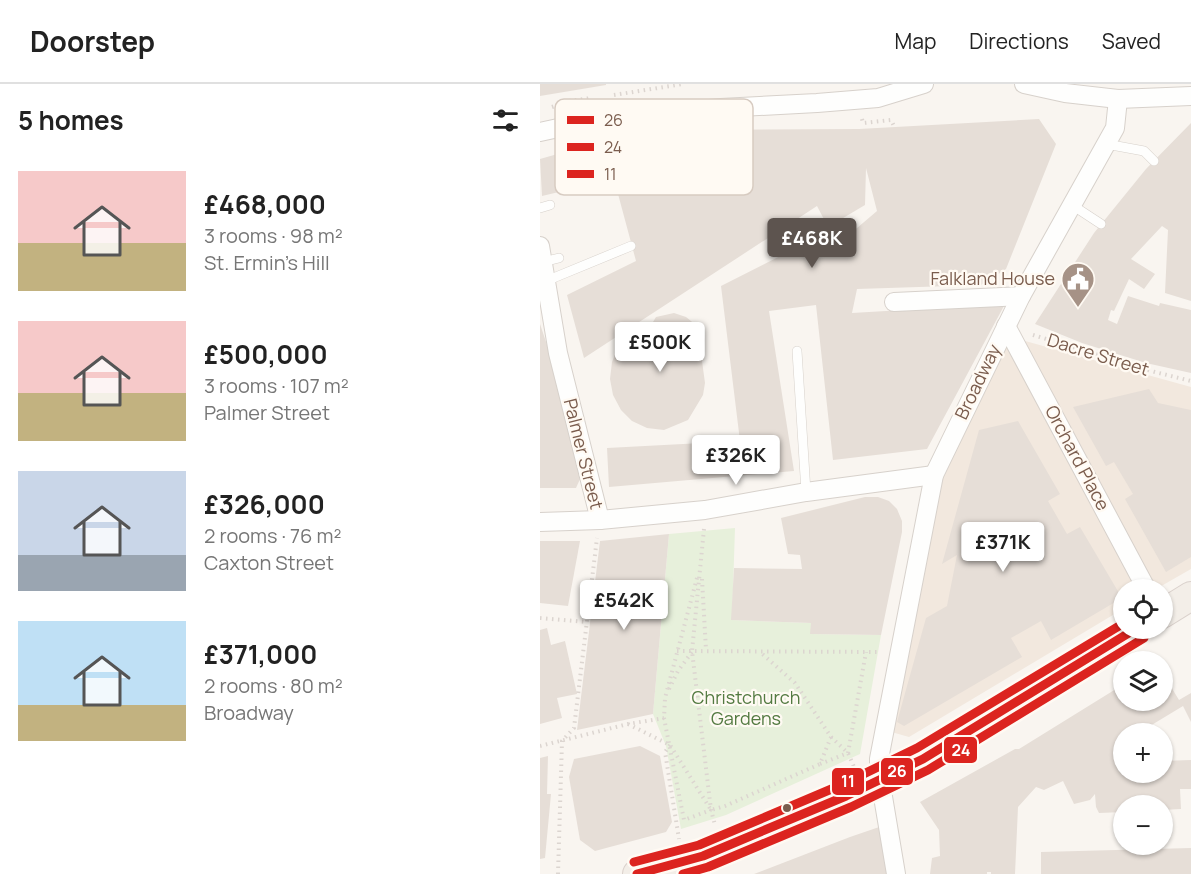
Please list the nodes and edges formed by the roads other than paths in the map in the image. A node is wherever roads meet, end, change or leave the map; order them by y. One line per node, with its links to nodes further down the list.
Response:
1 (920, 84): 5 (street)
2 (1024, 84): 4 (street)
3 (1181, 92): 4 (street)
4 (1118, 99): 8 (street, Broadway)
5 (753, 107)
6 (555, 129): 7 (street)
7 (540, 132)
8 (1107, 144): 9 (lane); 10 (street, Broadway)
9 (1154, 161)
10 (1072, 205): 11 (lane); 15 (street, Broadway)
11 (1101, 224)
12 (631, 246): 14 (lane)
13 (547, 255): 14 (street, Palmer Street)
14 (546, 281): 21 (street, Palmer Street)
15 (1021, 296): 16 (street); 17 (street, Broadway)
16 (894, 302)
17 (1006, 326): 19 (street, Broadway); 23 (street, Orchard Place)
18 (797, 351): 20 (lane)
19 (934, 474): 20 (street); 27 (street, Broadway)
20 (806, 492): 21 (street)
21 (600, 519): 22 (street)
22 (540, 522)
23 (1142, 579)
24 (1191, 597): 25 (main road)
25 (1173, 608)
26 (1120, 639): 27 (main road)
27 (868, 775): 28 (main road); 29 (street, Broadway)
28 (637, 874)
29 (896, 874)

